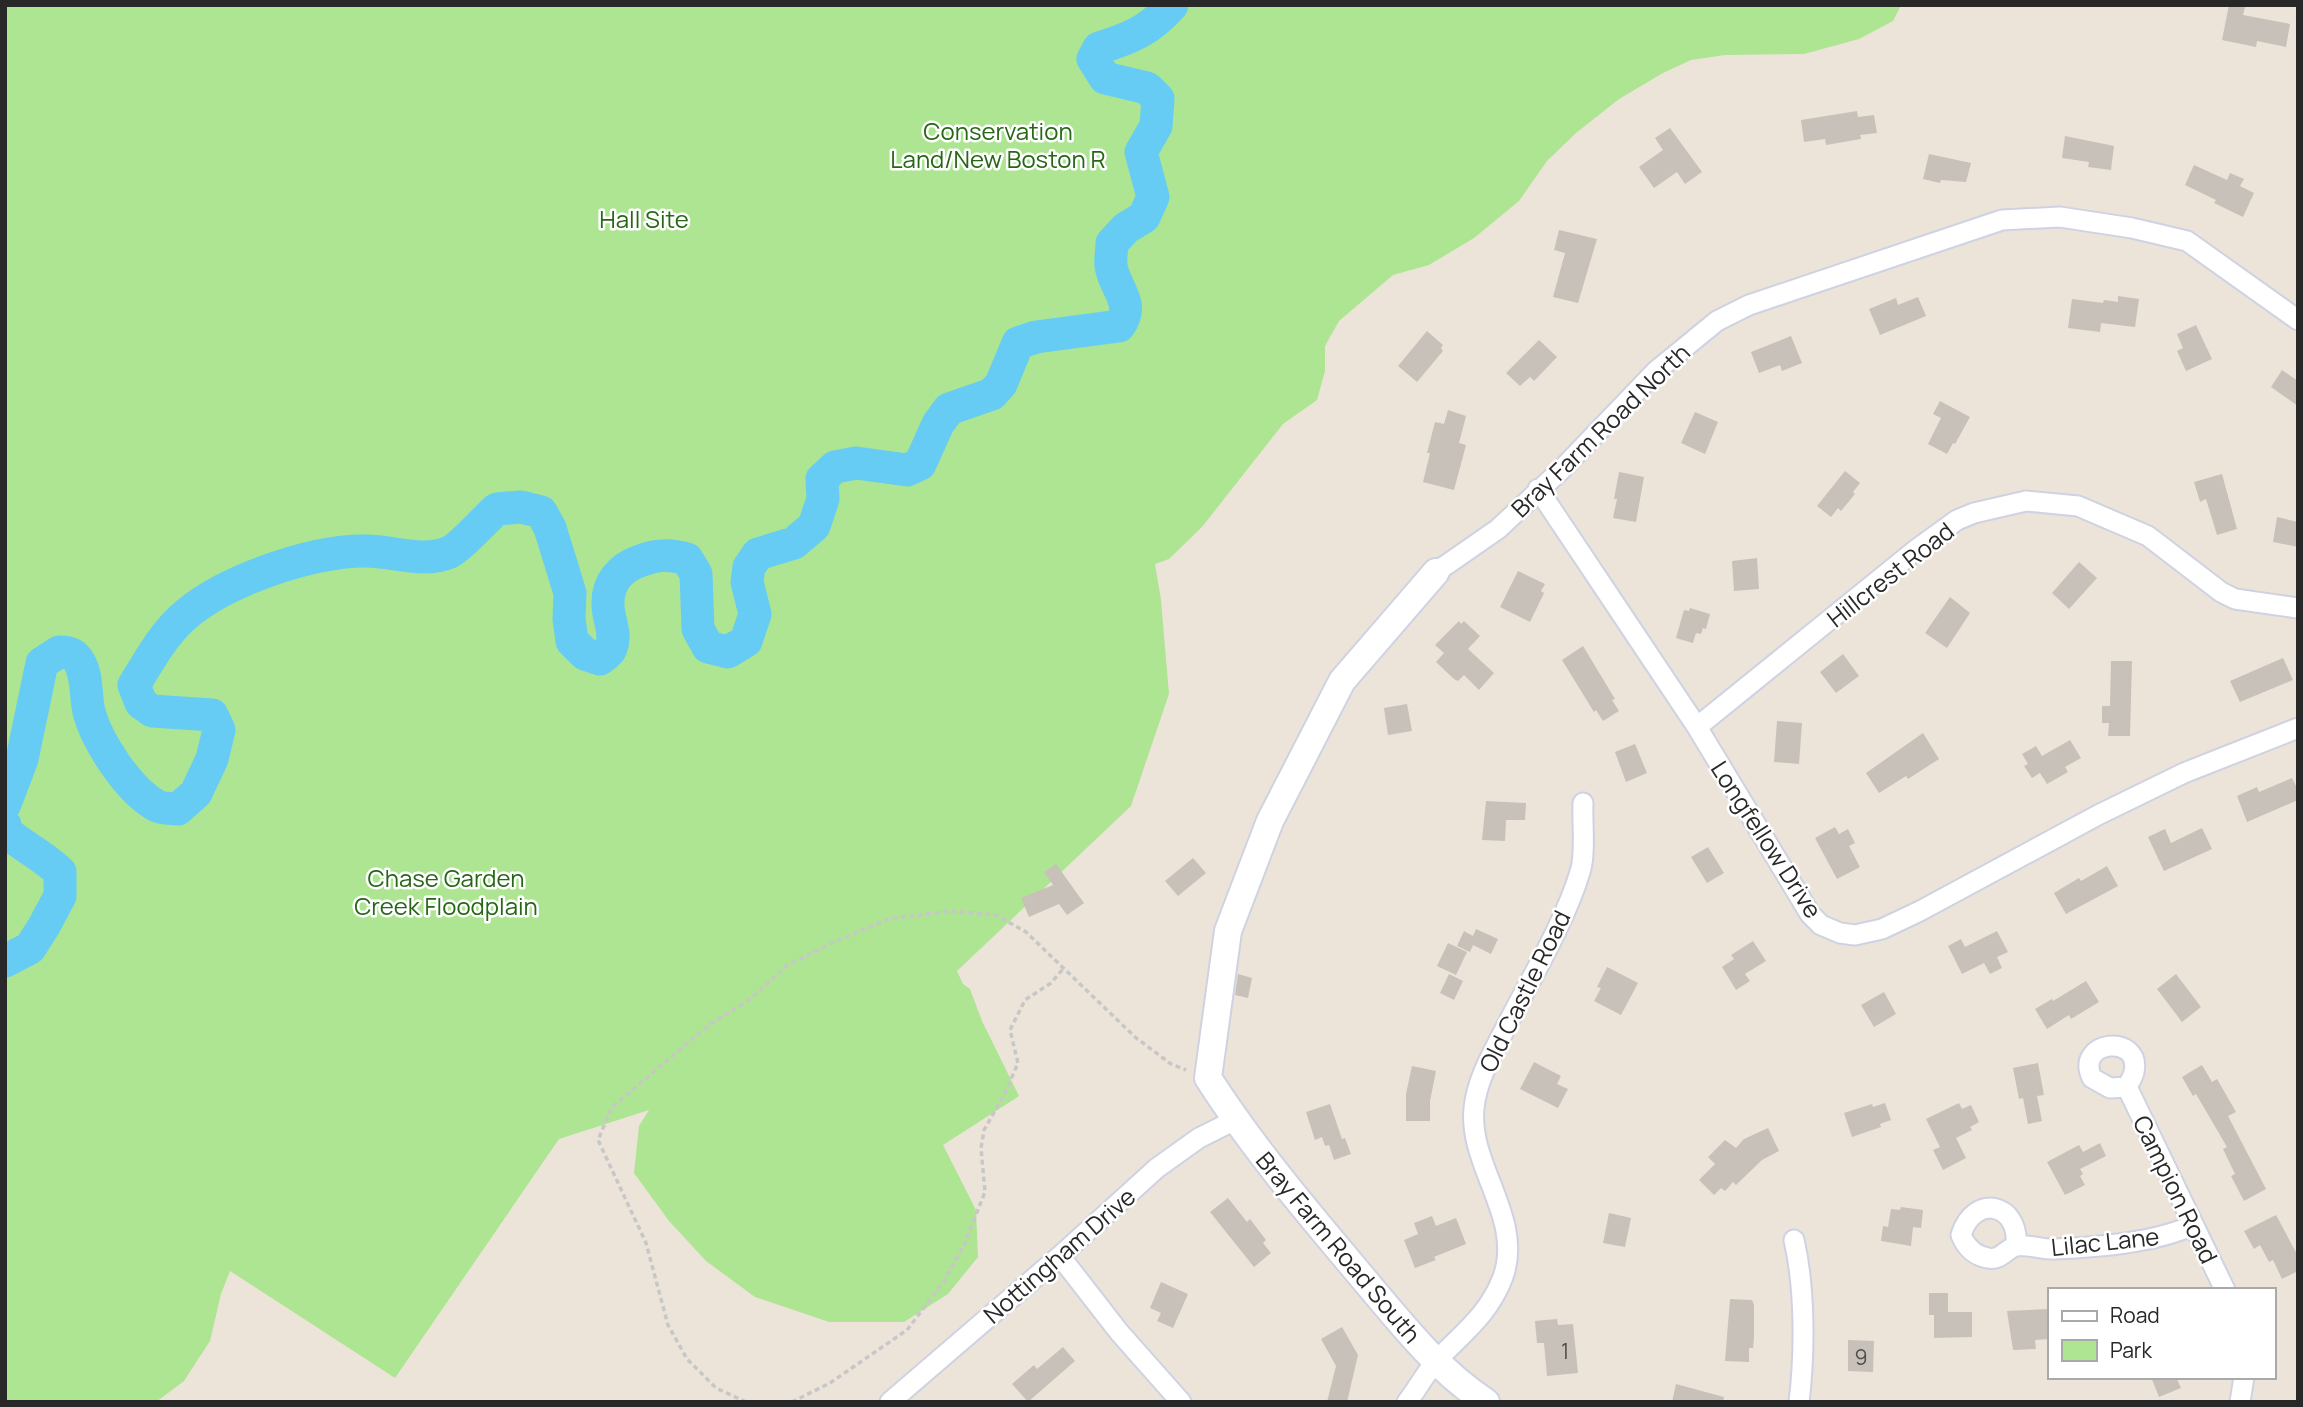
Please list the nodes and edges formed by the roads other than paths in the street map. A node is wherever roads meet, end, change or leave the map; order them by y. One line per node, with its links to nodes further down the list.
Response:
1 (2298, 320): 2 (street, Bray Farm Road North)
2 (1538, 489): 3 (street, Bray Farm Road North); 5 (street, Longfellow Drive)
3 (1436, 572): 8 (street, Bray Farm Road North)
4 (2298, 608): 5 (street, Hillcrest Road)
5 (1697, 727): 6 (street, Longfellow Drive)
6 (2298, 728)
7 (1583, 803): 16 (street, Old Castle Road)
8 (1208, 1078): 10 (street, Bray Farm Road South)
9 (2127, 1087): 11 (street, Campion Road)
10 (1235, 1120): 14 (street, Nottingham Drive); 16 (street, Bray Farm Road South)
11 (2193, 1225): 13 (street, Lilac Lane); 15 (street, Campion Road)
12 (1794, 1240): 22 (street)
13 (2016, 1246)
14 (1059, 1256): 18 (street, Nottingham Drive); 19 (street)
15 (2224, 1288)
16 (1436, 1361): 20 (street, Old Castle Road); 21 (street, Bray Farm Road South)
17 (2245, 1379): 23 (street)
18 (890, 1402)
19 (1181, 1402)
20 (1407, 1402)
21 (1486, 1402)
22 (1799, 1402)
23 (2240, 1402)

